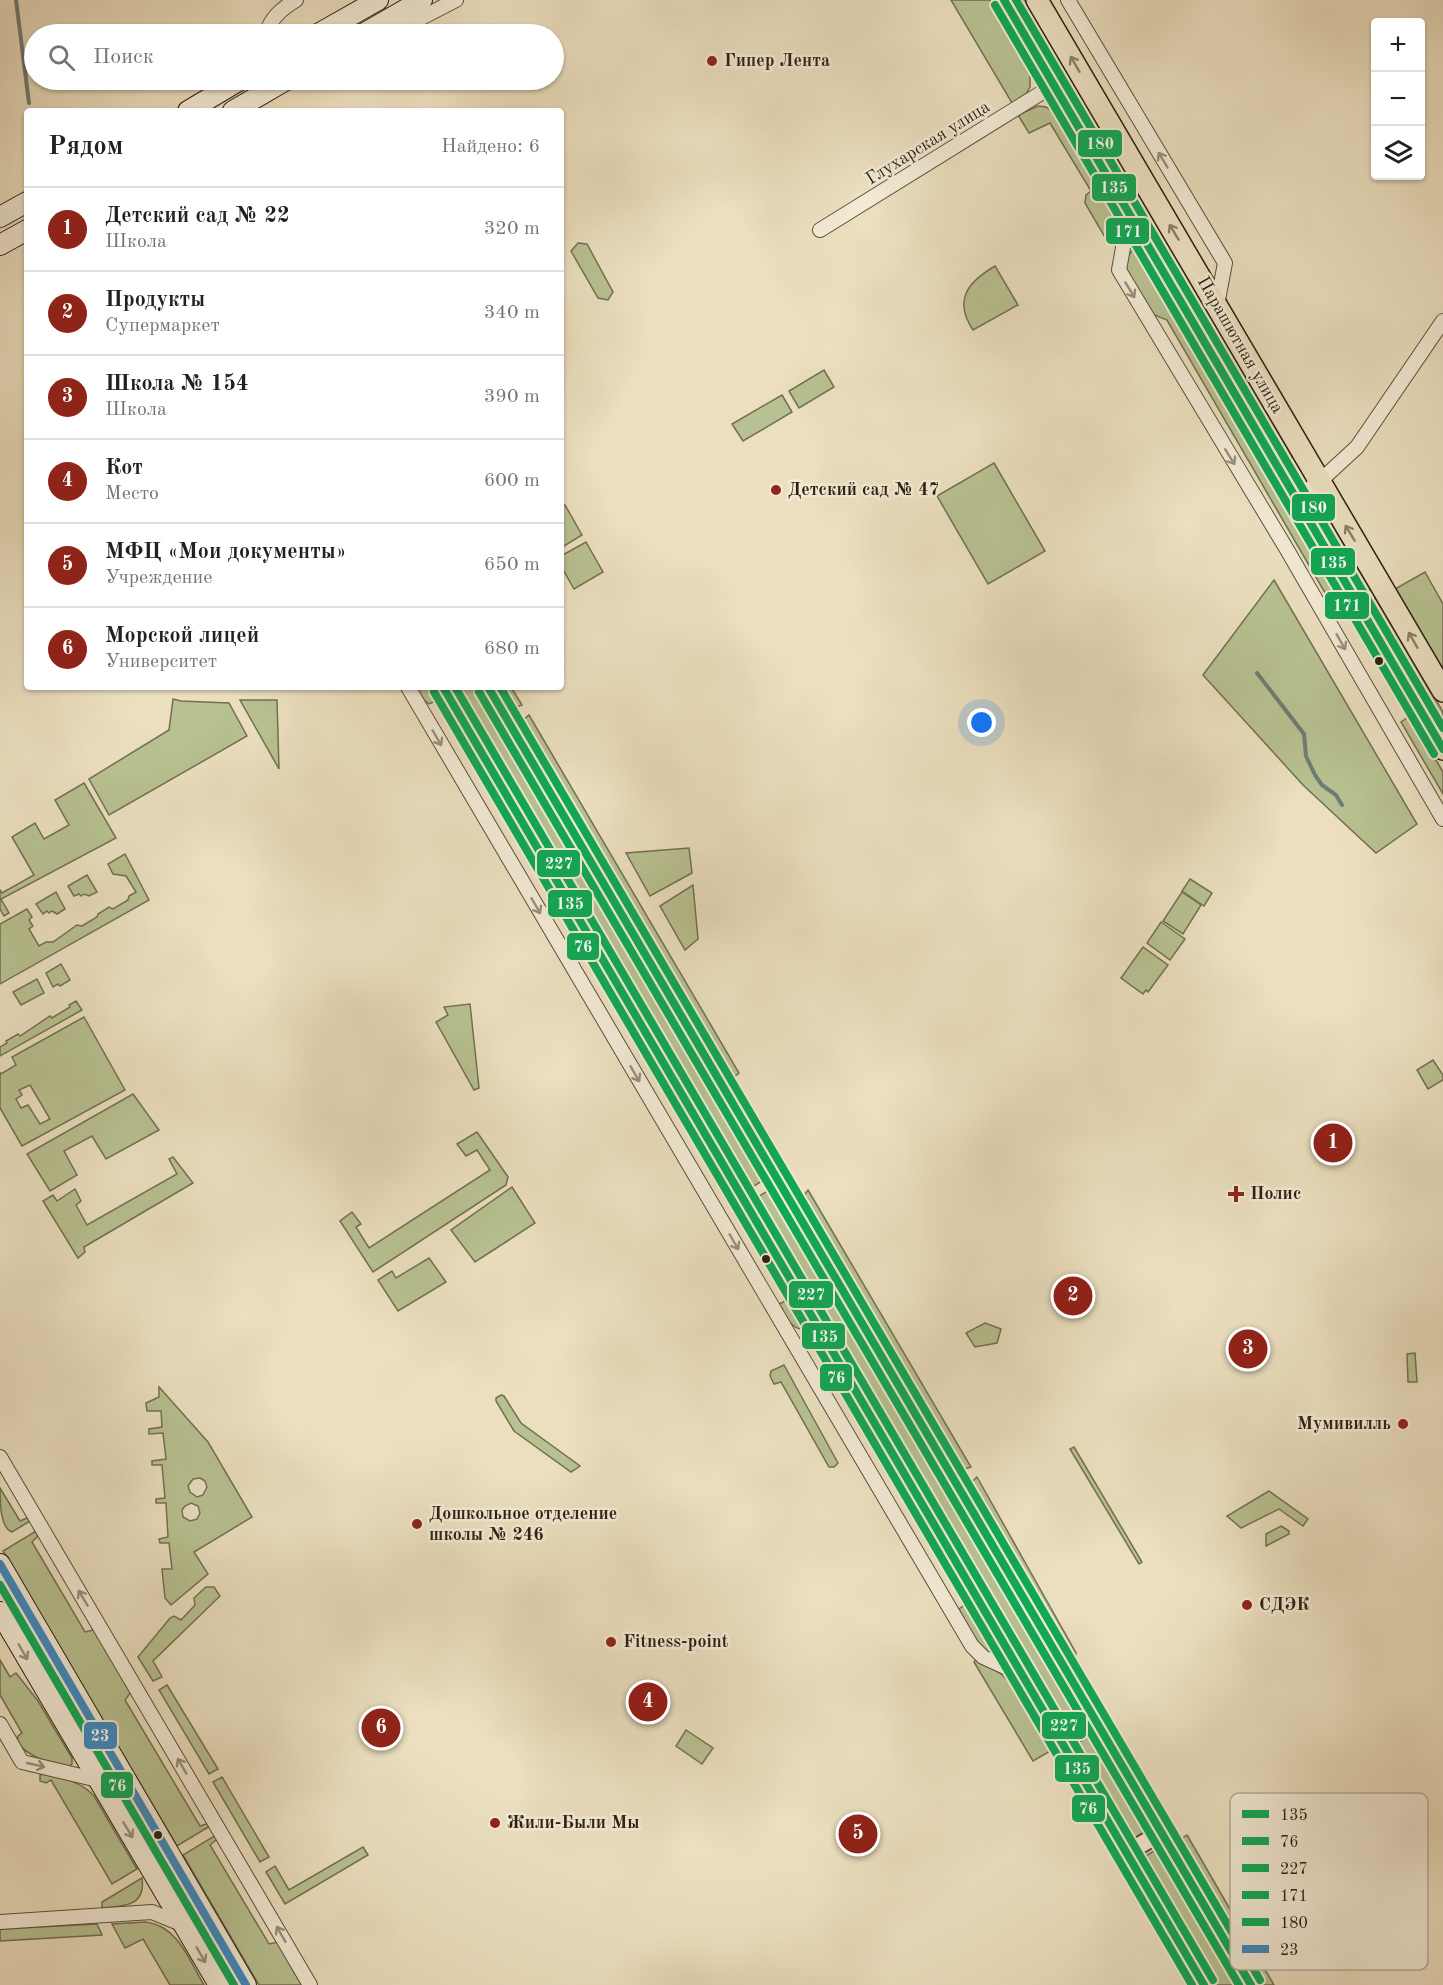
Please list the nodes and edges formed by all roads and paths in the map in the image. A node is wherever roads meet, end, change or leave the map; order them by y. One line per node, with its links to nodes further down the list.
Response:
1 (296, 0): 8 (street)
2 (378, 0): 9 (main road)
3 (422, 0): 10 (main road)
4 (456, 0): 11 (street)
5 (1004, 0): 12 (main road, Парашютная улица)
6 (1037, 0): 21 (main road, Парашютная улица, one-way to 6)
7 (1068, 0): 21 (street, one-way to 7)
8 (270, 24)
9 (336, 24)
10 (380, 24)
11 (409, 24)
12 (1054, 85): 18 (main road, Парашютная улица); 20 (street, Глухарская улица)
13 (223, 90): 15 (main road)
14 (269, 90): 16 (main road)
15 (193, 108)
16 (238, 108)
17 (24, 204): 19 (main road)
18 (1129, 214): 24 (main road, Парашютная улица); 30 (street, one-way to 30)
19 (0, 217)
20 (820, 230)
21 (1217, 305): 23 (main road, Парашютная улица)
22 (1443, 321): 23 (street)
23 (1319, 482): 24 (street); 28 (main road, Парашютная улица, one-way to 23)
24 (1296, 498): 29 (main road, Парашютная улица)
25 (410, 690): 34 (street, one-way to 34)
26 (445, 690): 34 (street)
27 (490, 690): 37 (street)
28 (1443, 691)
29 (1443, 749)
30 (1443, 819)
31 (0, 1457): 47 (street, one-way to 31)
32 (0, 1564): 46 (main road)
33 (0, 1612): 36 (main road, one-way to 36)
34 (1020, 1674): 38 (street)
35 (0, 1724): 36 (street, one-way to 36)
36 (98, 1780): 39 (main road, one-way to 39)
37 (1162, 1832): 38 (street); 43 (street)
38 (1127, 1853): 48 (street)
39 (165, 1893): 40 (street); 42 (main road)
40 (152, 1912): 41 (street); 42 (street)
41 (0, 1922)
42 (184, 1925): 45 (main road, one-way to 45)
43 (1230, 1949)
44 (1242, 1970): 49 (street)
45 (219, 1985)
46 (246, 1985)
47 (310, 1985)
48 (1204, 1985)
49 (1251, 1985)

